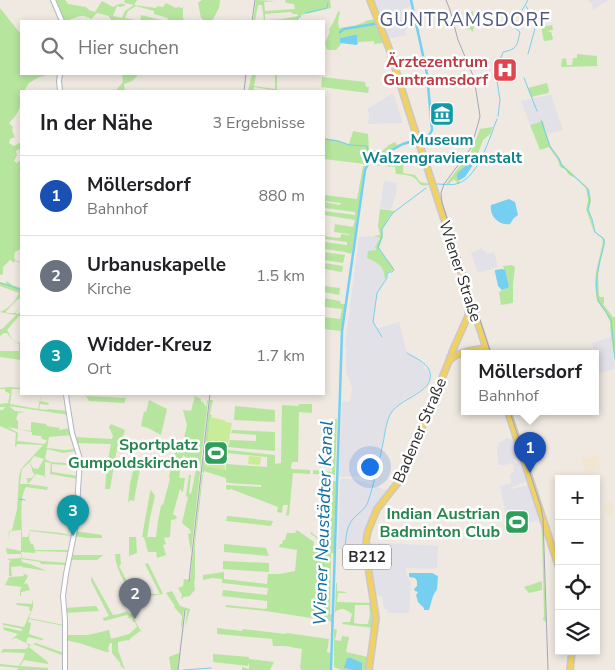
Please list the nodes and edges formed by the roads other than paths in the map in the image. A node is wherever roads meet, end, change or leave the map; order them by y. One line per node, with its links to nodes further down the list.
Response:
1 (53, 0): 3 (main road)
2 (370, 0): 6 (main road, Wiener Straße)
3 (62, 20)
4 (60, 75): 5 (main road)
5 (60, 90)
6 (471, 300): 7 (main road, Wiener Straße); 8 (main road, B212)
7 (474, 309): 8 (main road, B212); 9 (main road, Wiener Straße)
8 (468, 316): 11 (main road, Badener Straße / B212)
9 (487, 350)
10 (461, 353): 11 (main road)
11 (453, 355): 17 (main road, Badener Straße / B212)
12 (66, 395): 16 (main road)
13 (509, 415): 14 (main road)
14 (558, 565)
15 (572, 655): 18 (main road)
16 (65, 670)
17 (369, 670)
18 (570, 670)

